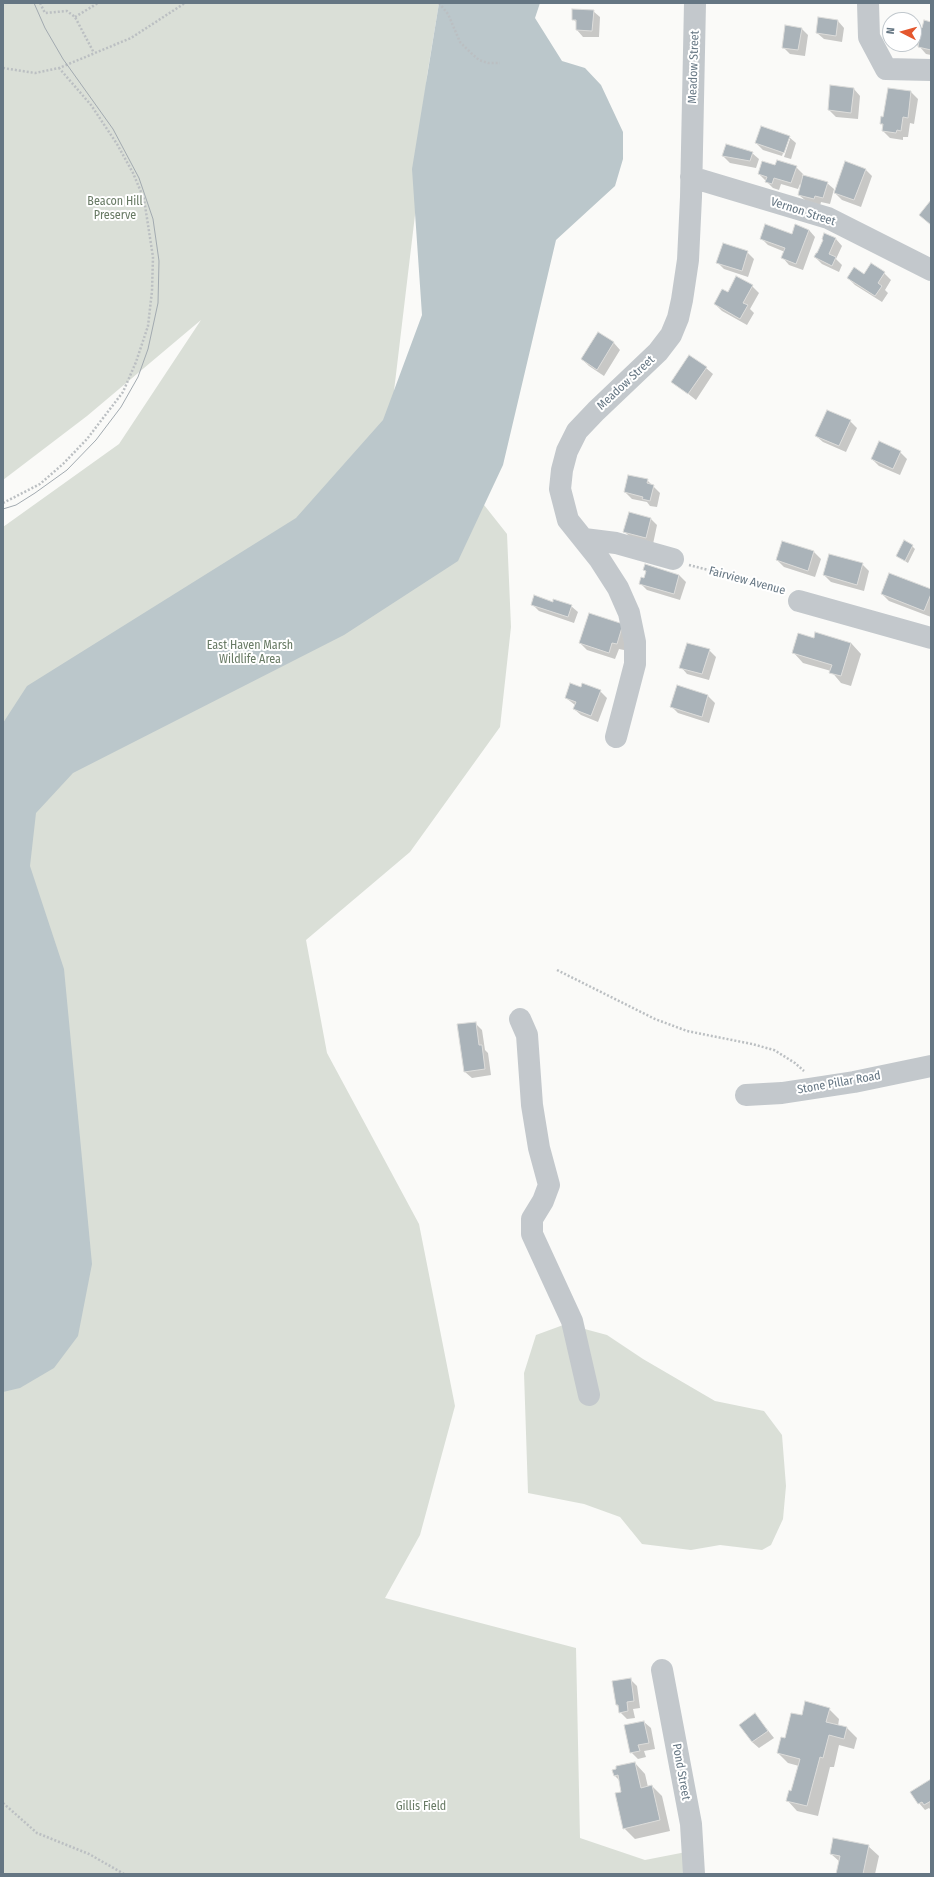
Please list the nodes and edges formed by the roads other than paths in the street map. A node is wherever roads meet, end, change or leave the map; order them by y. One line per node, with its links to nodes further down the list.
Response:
1 (695, 3): 4 (street, Meadow Street)
2 (868, 3): 3 (street)
3 (931, 70)
4 (691, 177): 5 (street, Vernon Street); 6 (street, Meadow Street)
5 (931, 270)
6 (584, 539): 7 (street); 10 (street, Meadow Street)
7 (674, 559)
8 (799, 601): 9 (street, Fairview Avenue)
9 (931, 638)
10 (616, 737)
11 (520, 1019): 14 (street)
12 (931, 1066): 13 (street, Stone Pillar Road)
13 (746, 1095)
14 (589, 1395)
15 (662, 1670): 16 (street, Pond Street)
16 (694, 1874)

